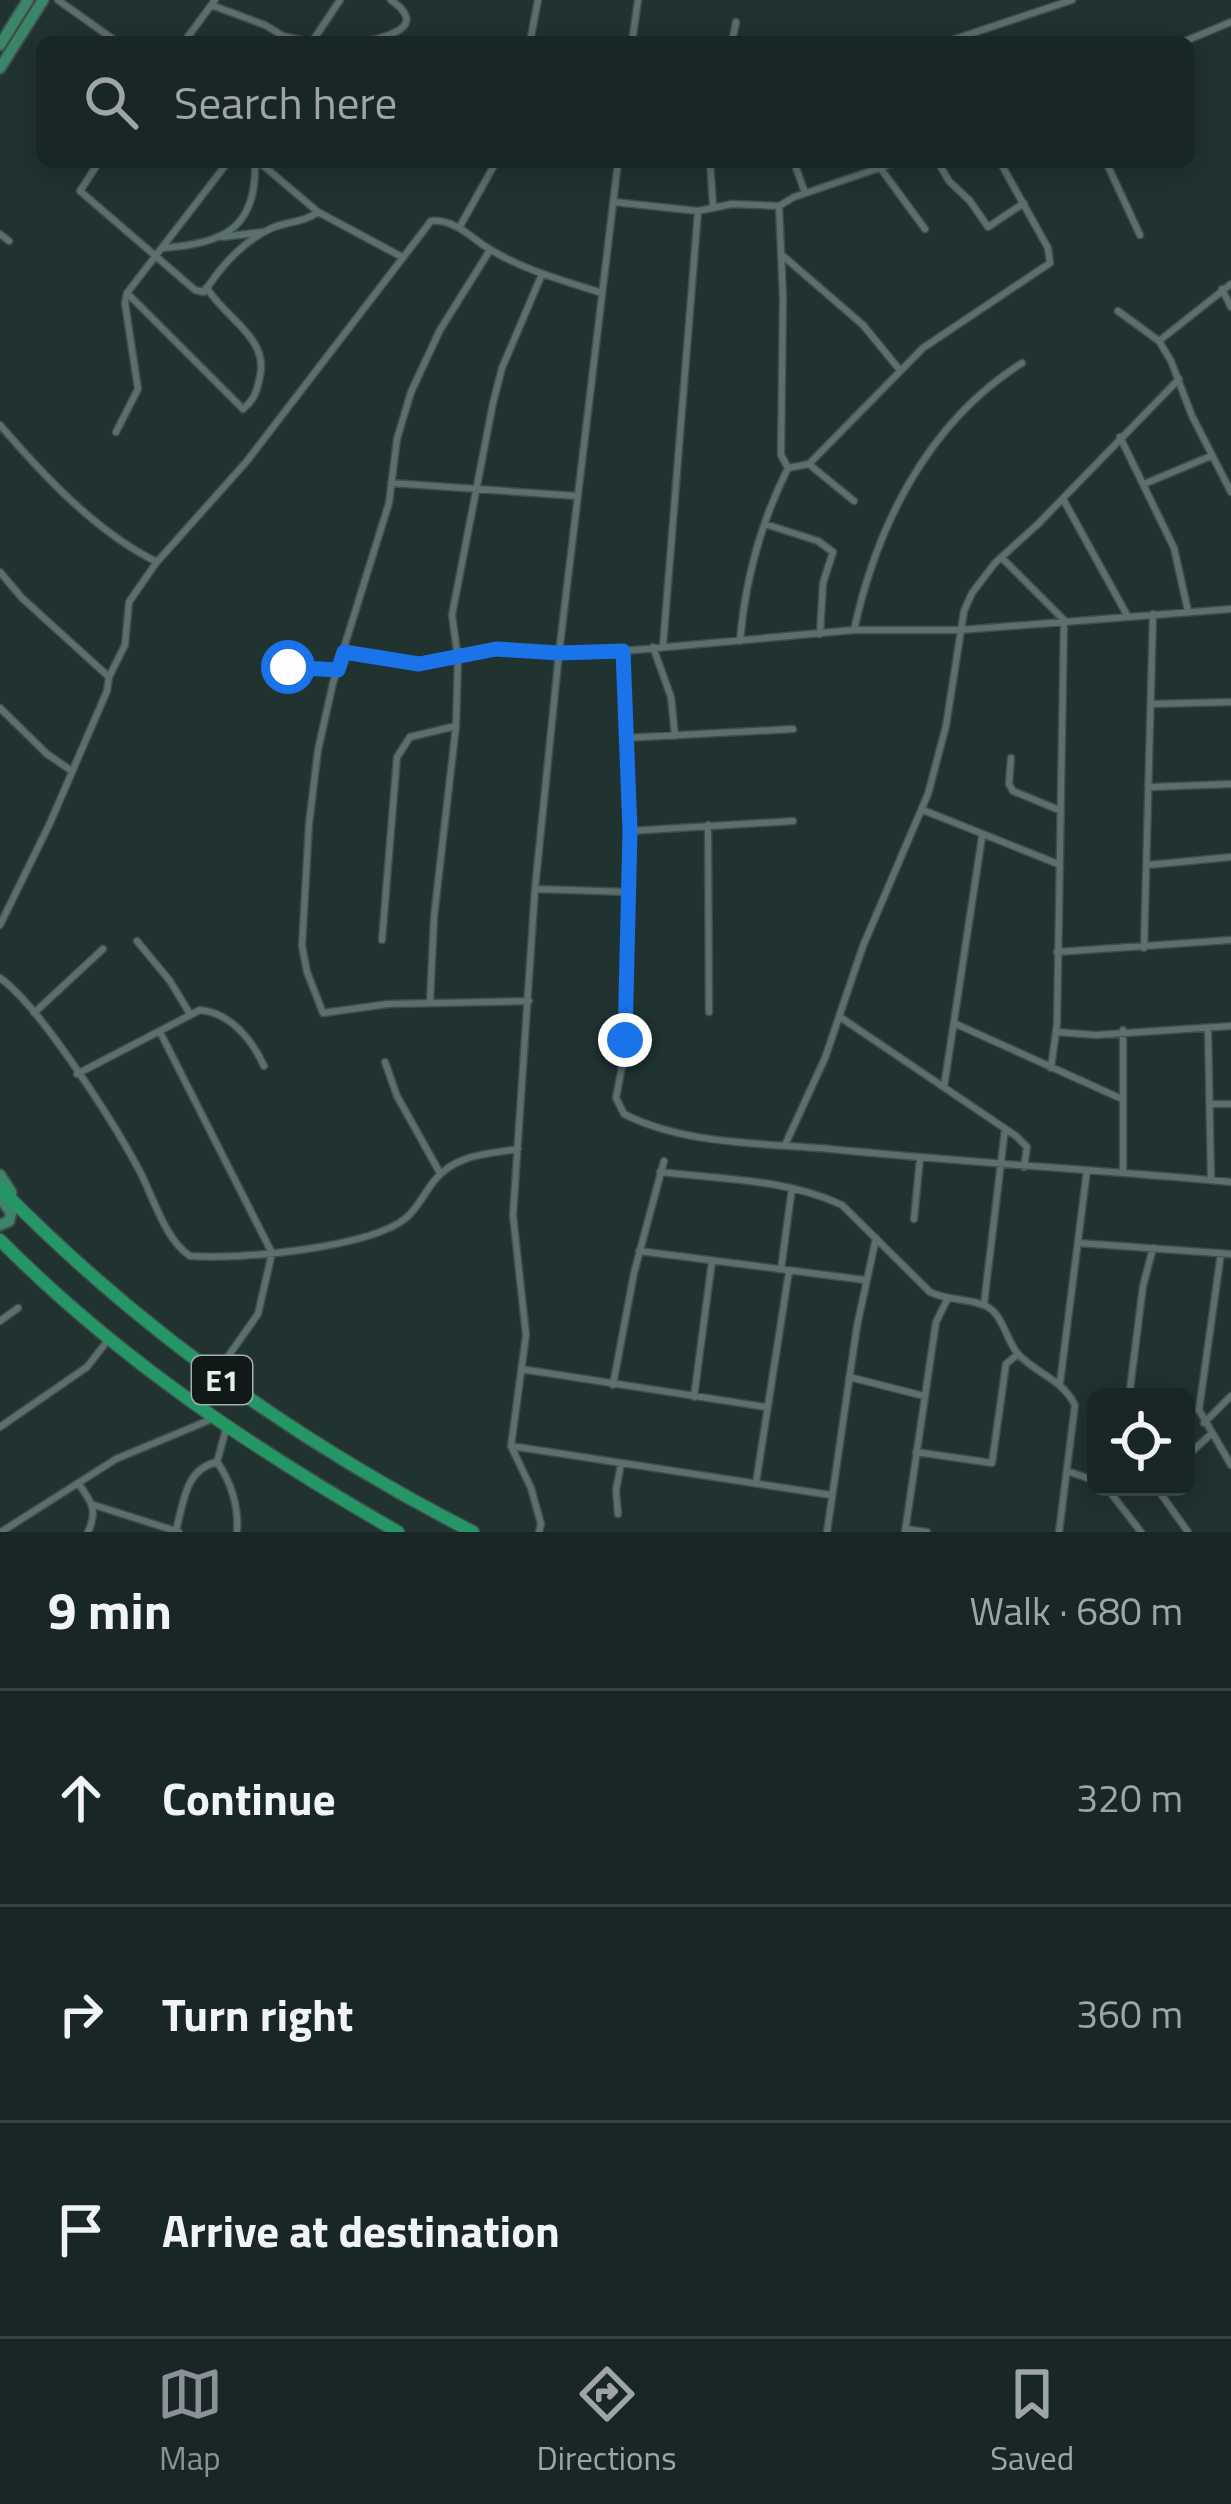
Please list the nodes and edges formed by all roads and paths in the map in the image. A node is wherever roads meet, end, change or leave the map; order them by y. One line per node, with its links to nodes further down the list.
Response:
1 (28, 0): 22 (main road)
2 (43, 0): 23 (main road)
3 (58, 0): 12 (street)
4 (340, 0): 15 (street)
5 (391, 0): 16 (street)
6 (538, 0): 17 (street)
7 (638, 0): 18 (street)
8 (1072, 0): 20 (street)
9 (213, 3): 13 (street); 14 (street)
10 (736, 22): 19 (street)
11 (1231, 22): 21 (street)
12 (109, 36)
13 (188, 36)
14 (283, 36)
15 (315, 36)
16 (390, 36)
17 (531, 36)
18 (633, 36)
19 (733, 36)
20 (964, 36)
21 (1195, 37)
22 (0, 45)
23 (0, 68)
24 (95, 168): 51 (street)
25 (223, 168): 51 (street)
26 (257, 168): 48 (street)
27 (264, 168): 42 (street)
28 (493, 168): 43 (street)
29 (617, 168): 37 (street)
30 (710, 168): 39 (street)
31 (796, 168): 36 (street)
32 (941, 168): 38 (street)
33 (1004, 168): 38 (street)
34 (1109, 168): 47 (street)
35 (881, 169): 36 (street); 44 (street)
36 (805, 193): 40 (street)
37 (614, 202): 41 (street); 59 (street)
38 (1024, 203): 64 (street)
39 (712, 205): 40 (street); 41 (street)
40 (779, 206): 52 (street)
41 (698, 211): 92 (street)
42 (318, 212): 45 (street); 53 (street)
43 (459, 228): 50 (street); 53 (street)
44 (925, 229)
45 (266, 232): 48 (street); 56 (street)
46 (0, 234): 49 (street)
47 (1140, 235)
48 (218, 237): 51 (street)
49 (9, 241)
50 (490, 250): 54 (street); 72 (street)
51 (160, 252): 56 (street); 58 (street)
52 (780, 253): 64 (street); 71 (street)
53 (401, 257): 81 (street)
54 (542, 274): 59 (street); 74 (street)
55 (1231, 284): 57 (street)
56 (207, 288): 58 (street)
57 (1222, 289): 60 (street); 62 (street)
58 (128, 292): 67 (street)
59 (602, 292): 76 (street)
60 (1231, 307)
61 (1118, 311): 62 (street)
62 (1159, 341): 65 (street)
63 (1022, 363): 89 (street)
64 (899, 369): 70 (street)
65 (1179, 379): 68 (street); 69 (street)
66 (0, 425): 81 (street)
67 (116, 432)
68 (1120, 437): 73 (street); 77 (street)
69 (1211, 456): 73 (street); 75 (street)
70 (809, 464): 71 (street); 78 (street)
71 (788, 468): 79 (street)
72 (392, 483): 74 (street); 95 (street)
73 (1144, 484): 84 (street)
74 (477, 490): 76 (street); 97 (street)
75 (1231, 492)
76 (578, 496): 96 (street)
77 (1063, 499): 80 (street); 86 (street)
78 (854, 500)
79 (765, 524): 90 (street); 91 (street)
80 (1002, 558): 87 (street); 88 (street)
81 (157, 562): 100 (street)
82 (0, 572): 100 (street)
83 (1231, 609): 84 (street)
84 (1188, 611): 85 (street)
85 (1153, 614): 86 (street); 102 (street)
86 (1127, 615): 87 (street)
87 (1064, 620): 88 (street); 113 (street)
88 (960, 630): 89 (street); 112 (street)
89 (854, 631): 90 (street)
90 (820, 634): 91 (street)
91 (740, 641): 92 (street)
92 (663, 646): 93 (street)
93 (653, 647): 94 (street); 106 (street)
94 (623, 651): 96 (street); 107 (street)
95 (344, 652): 97 (street); 99 (street)
96 (559, 653): 97 (street); 121 (street)
97 (458, 659): 104 (street)
98 (270, 669): 99 (street)
99 (338, 670): 132 (street)
100 (109, 677): 109 (street)
101 (1231, 702): 102 (street)
102 (1152, 704): 111 (street)
103 (0, 708): 109 (street)
104 (456, 726): 124 (street); 132 (street)
105 (793, 729): 106 (street)
106 (675, 736): 107 (street)
107 (624, 738): 116 (street)
108 (1011, 758): 113 (street)
109 (72, 771): 123 (street)
110 (1231, 784): 111 (street)
111 (1151, 787): 120 (street)
112 (923, 810): 117 (street); 136 (street)
113 (1059, 810): 119 (street)
114 (793, 821): 115 (street)
115 (708, 825): 116 (street); 133 (street)
116 (630, 831): 122 (street)
117 (982, 837): 119 (street); 137 (street)
118 (1231, 857): 120 (street)
119 (1058, 864): 129 (street)
120 (1148, 865): 127 (street)
121 (535, 889): 122 (street); 131 (street)
122 (630, 892): 152 (street)
123 (0, 925)
124 (382, 940)
125 (1231, 940): 127 (street)
126 (137, 941): 135 (street)
127 (1144, 948): 129 (street)
128 (103, 949): 134 (street)
129 (1057, 952): 142 (street)
130 (0, 978): 134 (street)
131 (529, 1001): 132 (street); 153 (street)
132 (430, 1002)
133 (709, 1012)
134 (34, 1013): 146 (street)
135 (190, 1014): 141 (street); 144 (street)
136 (840, 1017): 147 (street); 152 (street)
137 (956, 1024): 145 (street); 147 (street)
138 (1231, 1026): 139 (street)
139 (1208, 1029): 140 (street); 149 (street)
140 (1123, 1030): 142 (street); 148 (street)
141 (160, 1032): 146 (street); 173 (street)
142 (1057, 1032): 145 (street)
143 (385, 1062): 161 (street)
144 (264, 1066)
145 (1051, 1068): 148 (street)
146 (77, 1073): 173 (street)
147 (944, 1087): 151 (street)
148 (1122, 1099): 159 (street)
149 (1210, 1104): 150 (street); 162 (street)
150 (1231, 1104)
151 (1005, 1129): 156 (street); 157 (street)
152 (785, 1145): 154 (street)
153 (518, 1149): 161 (street); 184 (street)
154 (920, 1158): 156 (street); 166 (street)
155 (664, 1161): 160 (street)
156 (1000, 1165): 157 (street); 179 (street)
157 (1024, 1167): 158 (street)
158 (1087, 1170): 159 (street); 170 (street)
159 (1123, 1170): 162 (street)
160 (660, 1172): 164 (street); 172 (street)
161 (440, 1173): 173 (street)
162 (1211, 1180): 163 (street)
163 (1231, 1182)
164 (792, 1187): 168 (street); 176 (street)
165 (3, 1192): 167 (main road); 185 (highway, E1)
166 (914, 1219)
167 (0, 1225)
168 (876, 1238): 177 (street); 178 (street)
169 (0, 1240): 182 (highway, E1)
170 (1079, 1244): 171 (street); 187 (street)
171 (1153, 1248): 174 (street); 189 (street)
172 (639, 1251): 175 (street); 188 (street)
173 (272, 1253): 185 (street)
174 (1226, 1253): 195 (street)
175 (712, 1261): 176 (street); 190 (street)
176 (785, 1270): 177 (street); 193 (street)
177 (865, 1280): 186 (street)
178 (946, 1300): 179 (street); 191 (street)
179 (984, 1305): 183 (street)
180 (18, 1308): 181 (street)
181 (0, 1321)
182 (110, 1337): 194 (highway, E1); 196 (street)
183 (1018, 1354): 187 (street); 201 (street)
184 (521, 1369): 188 (street); 199 (street)
185 (215, 1375): 220 (highway, E1)
186 (849, 1376): 191 (street); 209 (street)
187 (1060, 1383): 205 (street)
188 (613, 1384): 190 (street)
189 (1130, 1388)
190 (694, 1396): 193 (street)
191 (924, 1396): 201 (street)
192 (1231, 1396): 195 (street)
193 (766, 1407): 208 (street)
194 (212, 1419): 197 (highway, E1); 207 (street)
195 (1204, 1423): 198 (street)
196 (0, 1427)
197 (226, 1429): 202 (street); 219 (highway, E1)
198 (1210, 1435): 200 (street); 204 (street)
199 (511, 1445): 203 (street); 221 (street)
200 (1195, 1449)
201 (916, 1452): 214 (street)
202 (217, 1462): 217 (street); 218 (street)
203 (620, 1464): 208 (street); 213 (street)
204 (1231, 1465)
205 (1067, 1471): 206 (street); 224 (street)
206 (1087, 1478)
207 (77, 1482): 212 (street); 215 (street)
208 (756, 1483): 209 (street)
209 (831, 1496): 222 (street)
210 (1113, 1496): 225 (street)
211 (1162, 1496): 226 (street)
212 (94, 1505): 216 (street); 217 (street)
213 (618, 1514)
214 (906, 1531): 223 (street)
215 (1, 1532)
216 (88, 1532)
217 (177, 1532)
218 (238, 1532)
219 (398, 1532)
220 (473, 1532)
221 (539, 1532)
222 (827, 1532)
223 (927, 1532)
224 (1059, 1532)
225 (1141, 1532)
226 (1188, 1532)

